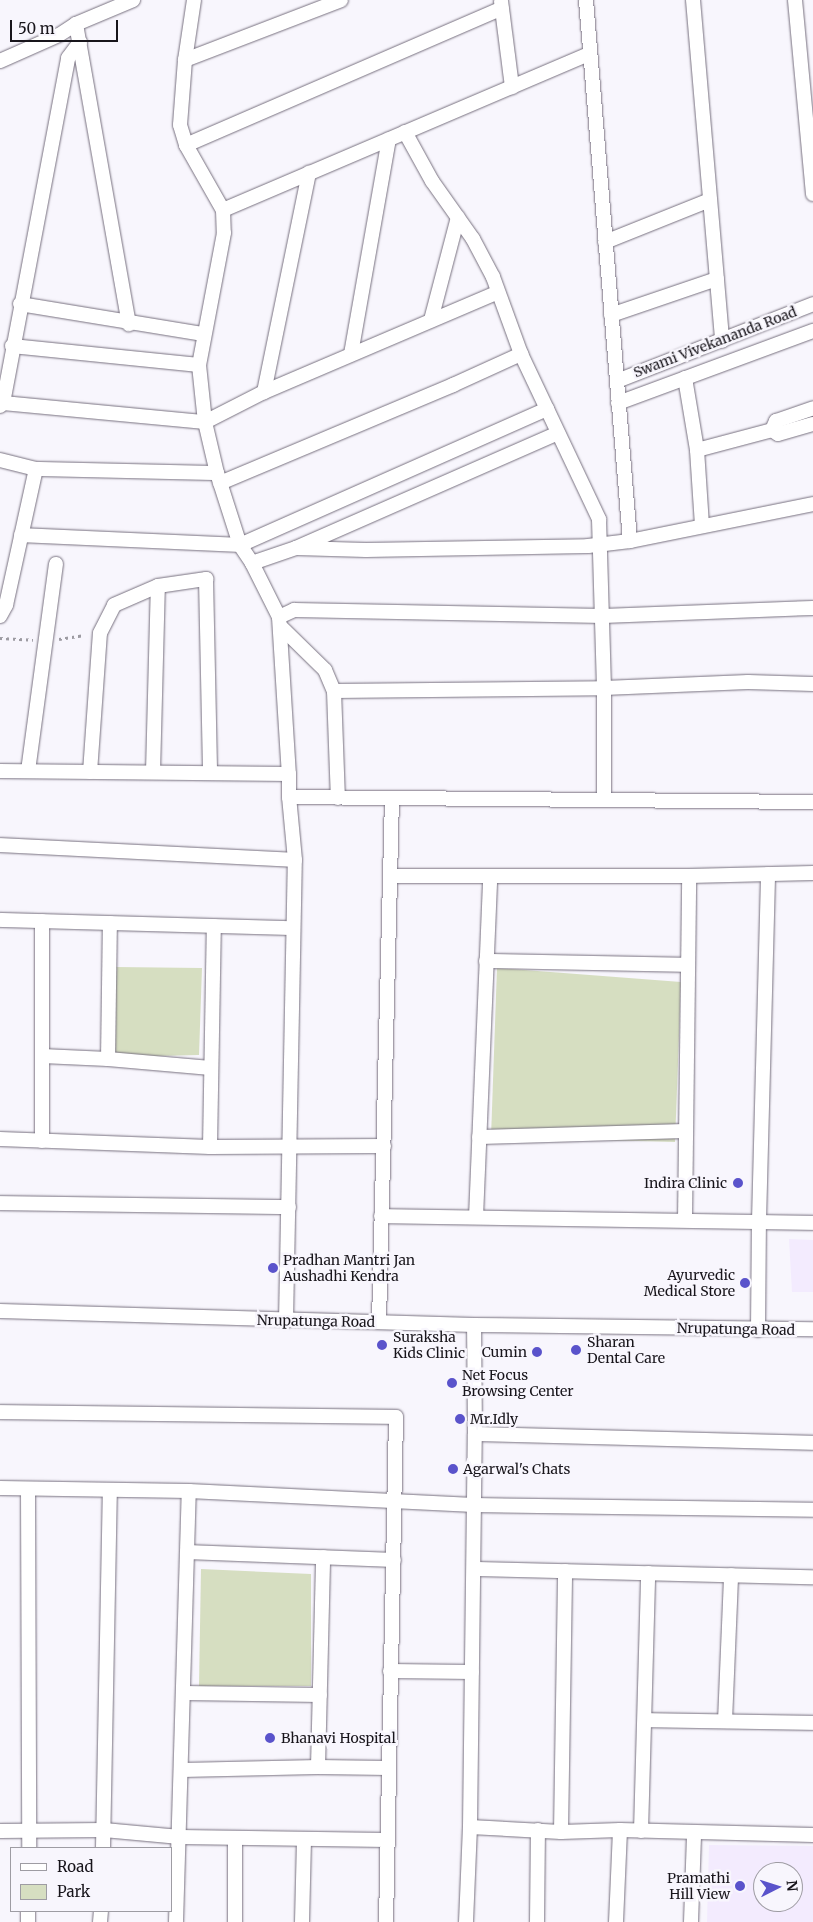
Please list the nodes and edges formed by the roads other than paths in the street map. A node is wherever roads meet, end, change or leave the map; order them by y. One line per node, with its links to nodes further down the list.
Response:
1 (133, 0): 8 (street)
2 (194, 0): 11 (street)
3 (341, 0): 11 (street)
4 (586, 0): 10 (street)
5 (694, 0): 19 (street)
6 (795, 0): 18 (street)
7 (502, 4): 13 (street); 16 (street)
8 (76, 24): 9 (street); 12 (street)
9 (80, 42): 25 (street); 29 (street)
10 (589, 54): 13 (street); 22 (street)
11 (185, 60): 16 (street)
12 (0, 61)
13 (512, 87): 14 (street)
14 (405, 132): 15 (street); 21 (street)
15 (389, 139): 17 (street); 34 (street)
16 (186, 145): 20 (street)
17 (309, 173): 20 (street); 39 (street)
18 (813, 194)
19 (710, 200): 22 (street); 23 (street)
20 (223, 210): 31 (street)
21 (458, 217): 24 (street); 28 (street)
22 (605, 242): 27 (street)
23 (717, 279): 27 (street); 32 (street)
24 (498, 292): 28 (street); 35 (street)
25 (20, 304): 29 (street); 33 (street)
26 (813, 304): 32 (street, Swami Vivekananda Road)
27 (611, 315): 38 (street)
28 (431, 320): 34 (street)
29 (129, 324): 31 (street)
30 (813, 331): 37 (street)
31 (204, 334): 36 (street)
32 (722, 341): 38 (street, Swami Vivekananda Road)
33 (12, 346): 36 (street); 41 (street)
34 (351, 354): 39 (street)
35 (521, 354): 43 (street); 51 (street)
36 (199, 365): 44 (street)
37 (686, 378): 40 (street); 48 (street)
38 (616, 381): 40 (street)
39 (264, 392): 44 (street)
40 (618, 403): 55 (street)
41 (1, 405): 44 (street)
42 (813, 408): 46 (street)
43 (547, 410): 47 (street); 57 (street)
44 (205, 422): 51 (street)
45 (813, 424): 46 (street)
46 (772, 430): 48 (street)
47 (558, 434): 56 (street); 58 (street)
48 (697, 450): 53 (street)
49 (0, 460): 50 (street)
50 (36, 469): 51 (street); 54 (street)
51 (219, 478): 57 (street)
52 (813, 504): 53 (street)
53 (702, 526): 55 (street)
54 (21, 535): 57 (street); 63 (street)
55 (630, 541): 56 (street)
56 (600, 544): 58 (street); 64 (street)
57 (240, 545): 59 (street)
58 (296, 548): 59 (street)
59 (252, 563): 65 (street)
60 (56, 564): 70 (street)
61 (158, 586): 71 (street); 72 (street); 73 (street)
62 (813, 608): 64 (street)
63 (0, 616)
64 (603, 616): 65 (street); 67 (street)
65 (279, 621): 68 (street); 74 (street)
66 (813, 684): 67 (street)
67 (604, 688): 68 (street); 78 (street)
68 (334, 691): 76 (street)
69 (0, 771): 70 (street)
70 (28, 771): 71 (street)
71 (90, 772): 72 (street)
72 (153, 772): 73 (street)
73 (210, 773): 74 (street)
74 (289, 774): 75 (street)
75 (288, 797): 76 (street); 81 (street)
76 (338, 798): 77 (street)
77 (392, 798): 78 (street); 84 (street)
78 (604, 800): 79 (street)
79 (813, 802)
80 (0, 845): 81 (street)
81 (295, 860): 91 (street)
82 (813, 873): 83 (street)
83 (768, 874): 86 (street); 109 (street)
84 (390, 876): 85 (street); 101 (street)
85 (490, 876): 86 (street); 92 (street)
86 (689, 876): 93 (street)
87 (0, 920): 88 (street)
88 (42, 921): 89 (street); 94 (street)
89 (110, 923): 90 (street); 95 (street)
90 (214, 926): 91 (street); 96 (street)
91 (293, 928): 103 (street)
92 (486, 962): 93 (street); 98 (street)
93 (688, 965): 97 (street)
94 (42, 1056): 95 (street); 100 (street)
95 (108, 1059): 96 (street)
96 (211, 1068): 102 (street)
97 (686, 1131): 98 (street); 108 (street)
98 (479, 1137): 107 (street)
99 (0, 1139): 100 (street)
100 (42, 1142): 102 (street)
101 (384, 1146): 103 (street); 106 (street)
102 (210, 1147): 103 (street)
103 (288, 1148): 105 (street)
104 (0, 1203): 105 (street)
105 (289, 1208): 112 (street)
106 (382, 1216): 107 (street); 113 (street)
107 (476, 1216): 108 (street)
108 (685, 1220): 109 (street)
109 (758, 1222): 110 (street); 116 (street)
110 (813, 1223)
111 (0, 1311): 112 (street, Nrupatunga Road)
112 (286, 1321): 113 (street, Nrupatunga Road)
113 (379, 1322): 114 (street, Nrupatunga Road)
114 (474, 1325): 116 (street, Nrupatunga Road); 118 (street)
115 (813, 1329): 116 (street, Nrupatunga Road)
116 (758, 1330)
117 (0, 1412): 124 (street)
118 (475, 1434): 119 (street); 125 (street)
119 (813, 1443)
120 (0, 1488): 121 (street)
121 (28, 1489): 123 (street); 151 (street)
122 (189, 1491): 123 (street); 124 (street); 127 (street)
123 (110, 1492): 146 (street)
124 (394, 1501): 125 (street); 129 (street)
125 (474, 1505): 126 (street); 130 (street)
126 (813, 1510)
127 (187, 1552): 128 (street); 137 (street)
128 (324, 1557): 129 (street); 138 (street)
129 (394, 1560): 135 (street)
130 (474, 1569): 131 (street); 136 (street)
131 (565, 1571): 132 (street); 152 (street)
132 (648, 1573): 133 (street); 139 (street)
133 (730, 1575): 134 (street); 140 (street)
134 (813, 1578)
135 (390, 1671): 136 (street); 143 (street)
136 (472, 1672): 145 (street)
137 (184, 1693): 138 (street); 144 (street)
138 (320, 1695): 142 (street)
139 (645, 1720): 140 (street); 149 (street)
140 (725, 1721): 141 (street)
141 (813, 1723)
142 (318, 1767): 143 (street); 144 (street)
143 (388, 1768): 158 (street)
144 (182, 1770): 155 (street)
145 (470, 1827): 147 (street); 165 (street)
146 (104, 1830): 151 (street); 155 (street); 160 (street)
147 (538, 1830): 152 (street); 166 (street)
148 (620, 1830): 149 (street); 152 (street); 167 (street)
149 (642, 1830): 153 (street)
150 (0, 1831): 151 (street)
151 (29, 1831): 159 (street)
152 (561, 1832)
153 (694, 1834): 154 (street); 168 (street)
154 (813, 1836)
155 (180, 1837): 156 (street); 161 (street)
156 (235, 1838): 157 (street); 162 (street)
157 (304, 1839): 158 (street); 163 (street)
158 (387, 1840): 164 (street)
159 (29, 1847)
160 (103, 1847)
161 (176, 1922)
162 (235, 1922)
163 (302, 1922)
164 (386, 1922)
165 (466, 1922)
166 (537, 1922)
167 (616, 1922)
168 (691, 1922)

